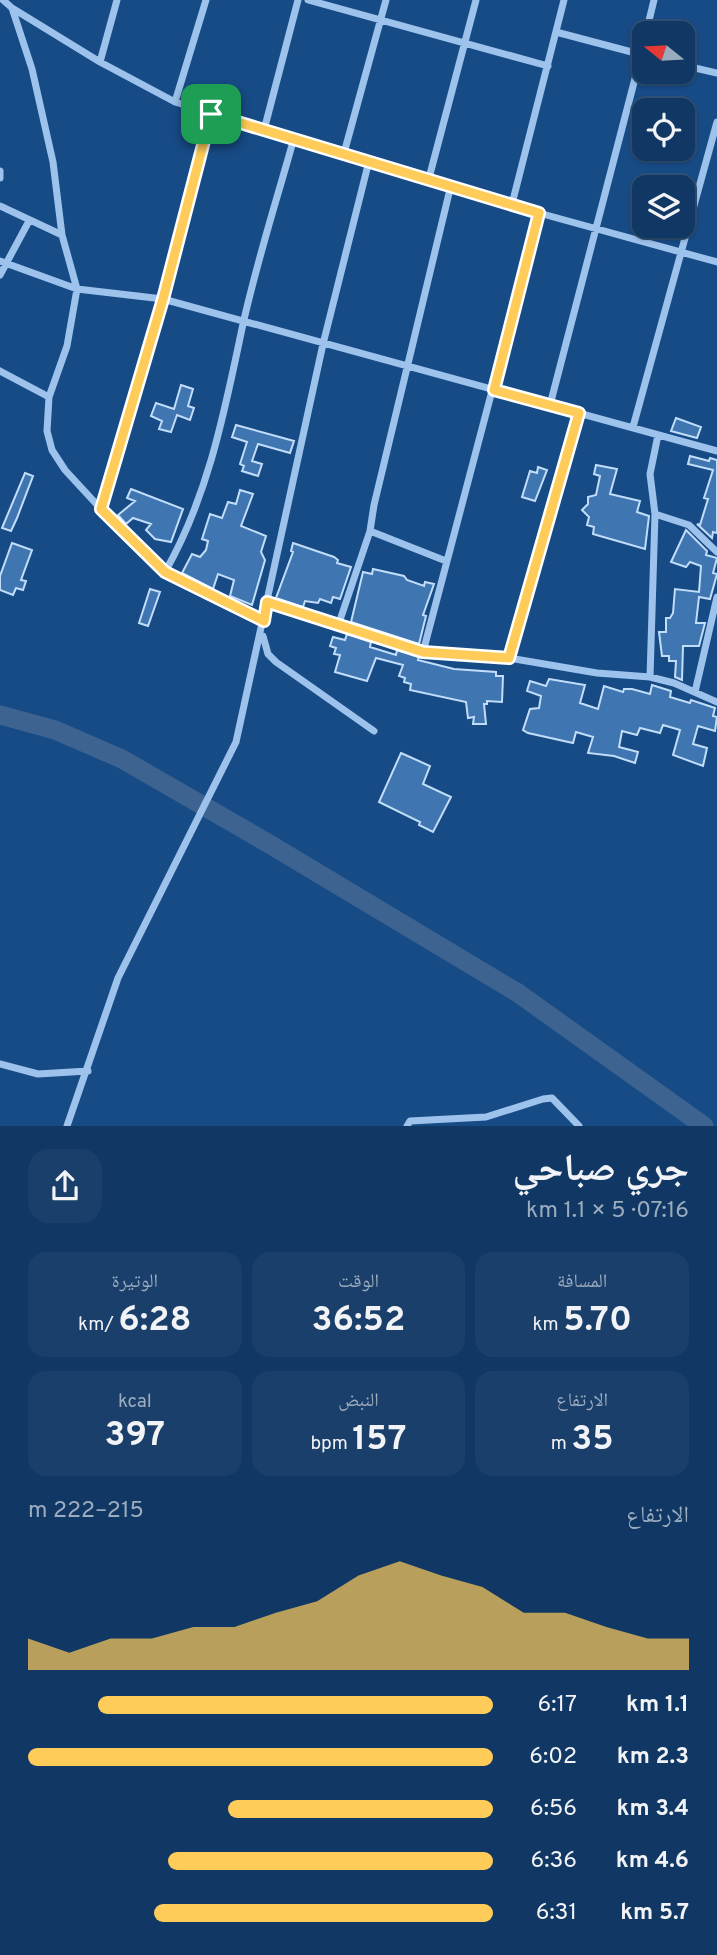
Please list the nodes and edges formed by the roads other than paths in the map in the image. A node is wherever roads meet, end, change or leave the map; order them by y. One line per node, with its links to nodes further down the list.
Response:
1 (4, 0): 10 (street)
2 (117, 0): 16 (street)
3 (206, 0): 21 (street)
4 (299, 0): 24 (street)
5 (308, 0): 11 (street)
6 (386, 0): 11 (street)
7 (476, 0): 14 (street)
8 (564, 0): 13 (street)
9 (653, 0): 12 (street)
10 (12, 8): 16 (street); 38 (street)
11 (381, 18): 14 (street); 27 (street)
12 (649, 21)
13 (556, 32): 15 (street); 17 (street)
14 (466, 42): 17 (street); 31 (street)
15 (632, 52)
16 (100, 62): 21 (street)
17 (548, 66): 33 (street)
18 (695, 68): 19 (street)
19 (717, 73)
20 (635, 84): 37 (street)
21 (175, 102): 22 (street)
22 (211, 114): 24 (street); 44 (street)
23 (717, 122): 25 (street)
24 (264, 130): 26 (street)
25 (715, 136): 39 (street)
26 (294, 138): 27 (street); 45 (street)
27 (344, 153): 28 (street)
28 (369, 161): 31 (street); 46 (street)
29 (0, 171): 30 (street)
30 (0, 178)
31 (429, 178): 32 (street)
32 (451, 185): 33 (street); 47 (street)
33 (513, 204): 35 (street)
34 (0, 206): 36 (street)
35 (539, 213): 37 (street); 49 (street)
36 (29, 221): 38 (street); 41 (street)
37 (596, 228): 39 (street); 51 (street)
38 (62, 235): 43 (street)
39 (681, 252): 40 (street); 53 (street)
40 (717, 262)
41 (3, 263): 42 (street); 43 (street)
42 (0, 275)
43 (77, 289): 44 (street); 50 (street)
44 (163, 299): 45 (street); 56 (street)
45 (244, 322): 46 (street); 61 (street)
46 (323, 344): 47 (street); 63 (street)
47 (408, 367): 49 (street); 58 (street)
48 (0, 371): 50 (street)
49 (494, 390): 51 (street); 60 (street)
50 (49, 397): 56 (street)
51 (550, 405): 52 (street)
52 (579, 413): 53 (street); 68 (street)
53 (633, 427): 54 (street)
54 (658, 435): 55 (street); 57 (street)
55 (717, 451)
56 (101, 509): 61 (street)
57 (655, 514): 59 (street); 69 (street)
58 (370, 531): 60 (street); 65 (street)
59 (717, 552)
60 (446, 561): 67 (street)
61 (165, 572): 64 (street)
62 (717, 597): 70 (street)
63 (267, 602): 64 (street); 65 (street)
64 (264, 621): 66 (street)
65 (338, 626): 67 (street)
66 (262, 632): 72 (street); 74 (street)
67 (423, 652): 68 (street)
68 (509, 658): 69 (street)
69 (650, 677): 70 (street)
70 (695, 692): 71 (street)
71 (717, 702)
72 (374, 731)
73 (0, 1064): 74 (street)
74 (88, 1071): 75 (street)
75 (67, 1125)
76 (407, 1125): 77 (street)
77 (579, 1125)

